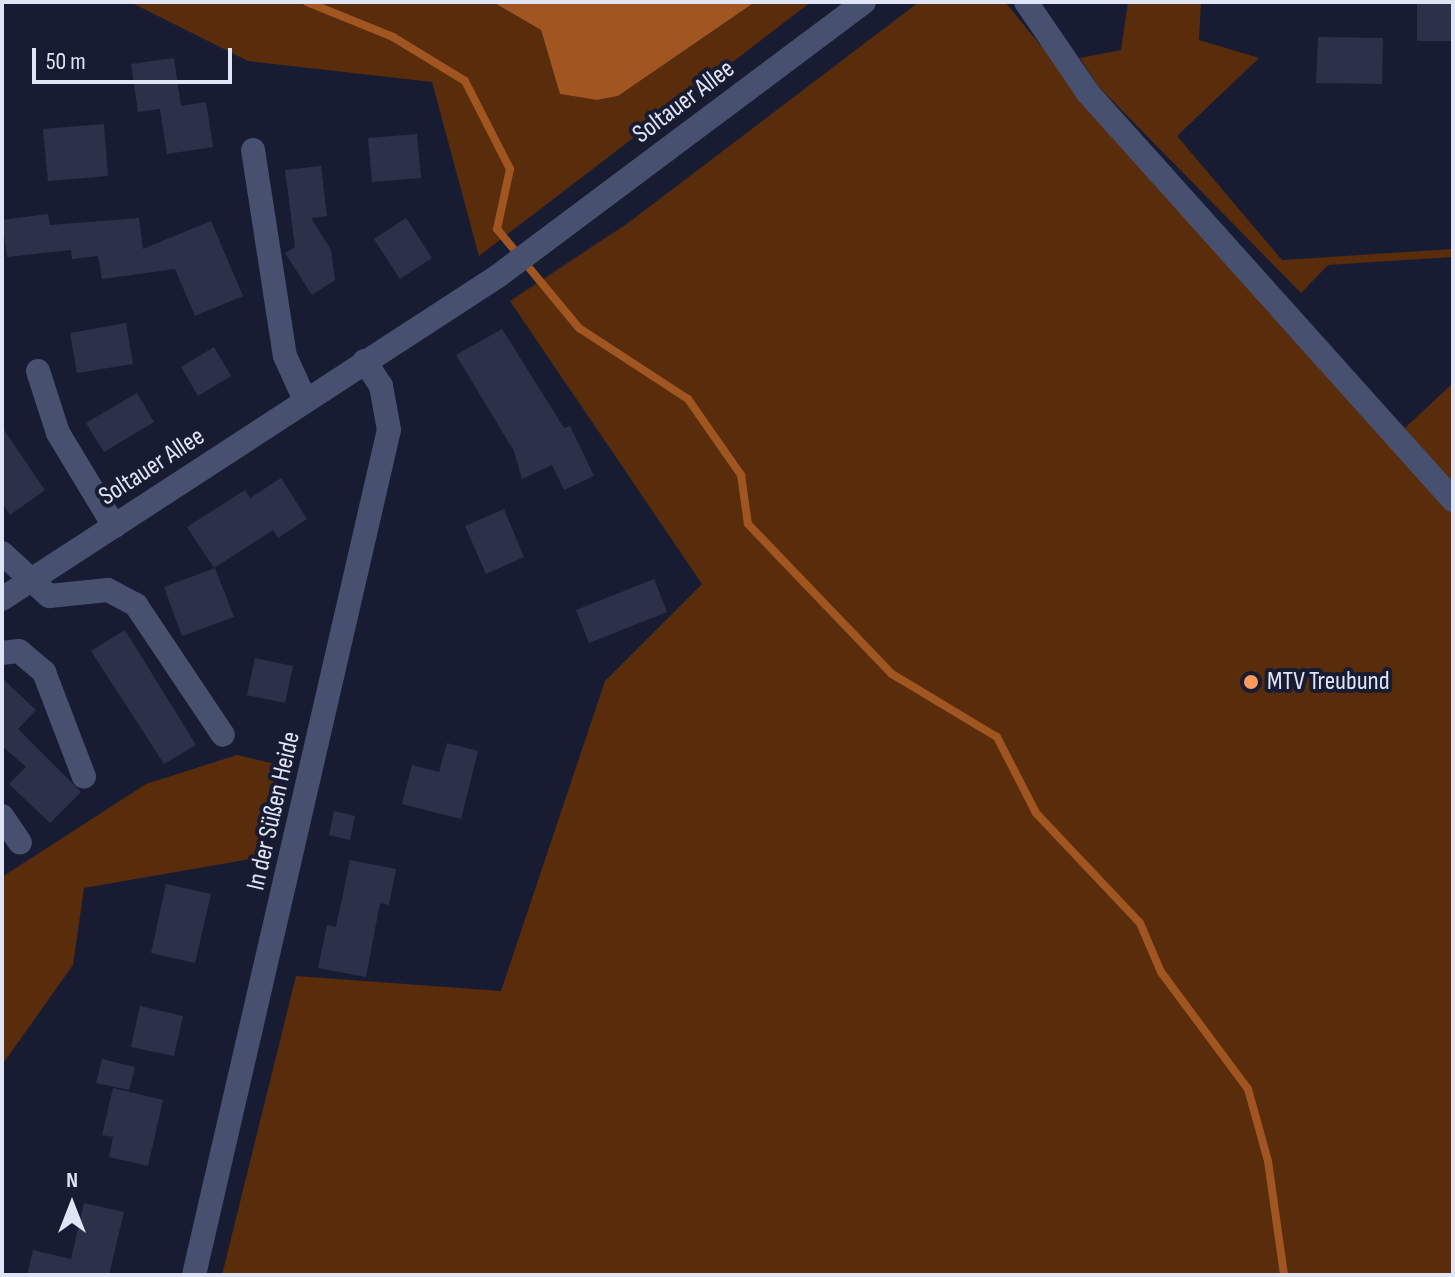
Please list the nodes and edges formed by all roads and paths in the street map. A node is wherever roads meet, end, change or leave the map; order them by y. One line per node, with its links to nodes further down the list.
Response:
1 (864, 2): 4 (street, Soltauer Allee)
2 (1026, 2): 7 (street)
3 (253, 150): 6 (street)
4 (365, 361): 6 (street, Soltauer Allee); 17 (street, In der Süßen Heide)
5 (38, 371): 8 (street)
6 (305, 400): 8 (street, Soltauer Allee)
7 (1453, 500)
8 (114, 526): 10 (street, Soltauer Allee)
9 (2, 553): 10 (street)
10 (29, 582): 11 (street, Soltauer Allee); 13 (street)
11 (2, 599)
12 (2, 653): 14 (street)
13 (223, 735)
14 (84, 777)
15 (2, 816): 16 (street)
16 (20, 843)
17 (194, 1275)

